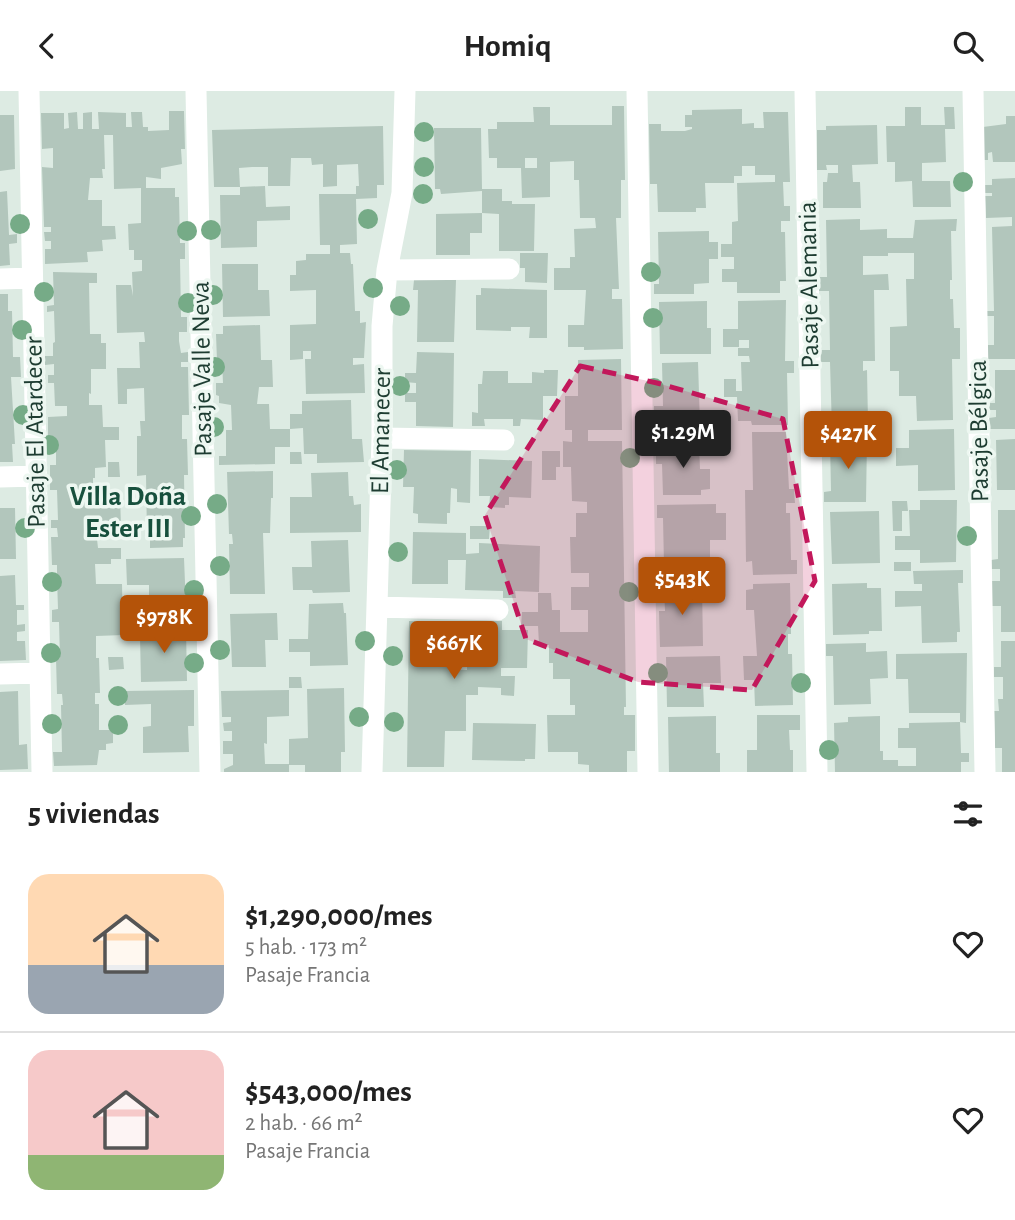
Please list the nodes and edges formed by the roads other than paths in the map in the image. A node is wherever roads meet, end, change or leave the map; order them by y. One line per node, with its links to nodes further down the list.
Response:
1 (29, 91): 9 (street, Pasaje El Atardecer)
2 (196, 91): 20 (street, Pasaje Valle Neva)
3 (405, 91): 8 (street, El Amanecer)
4 (638, 91): 22 (street)
5 (805, 91): 23 (street, Pasaje Alemania)
6 (973, 91): 24 (street, Pasaje Bélgica)
7 (509, 269): 8 (street)
8 (387, 270): 11 (street, El Amanecer)
9 (32, 278): 10 (street); 13 (street, Pasaje El Atardecer)
10 (0, 279)
11 (382, 438): 12 (street); 15 (street, El Amanecer)
12 (504, 440)
13 (36, 476): 14 (street); 17 (street, Pasaje El Atardecer)
14 (0, 477)
15 (377, 607): 16 (street); 21 (street, El Amanecer)
16 (498, 610)
17 (40, 673): 18 (street); 19 (street, Pasaje El Atardecer)
18 (0, 674)
19 (42, 772)
20 (210, 772)
21 (372, 772)
22 (648, 772)
23 (817, 772)
24 (985, 772)

